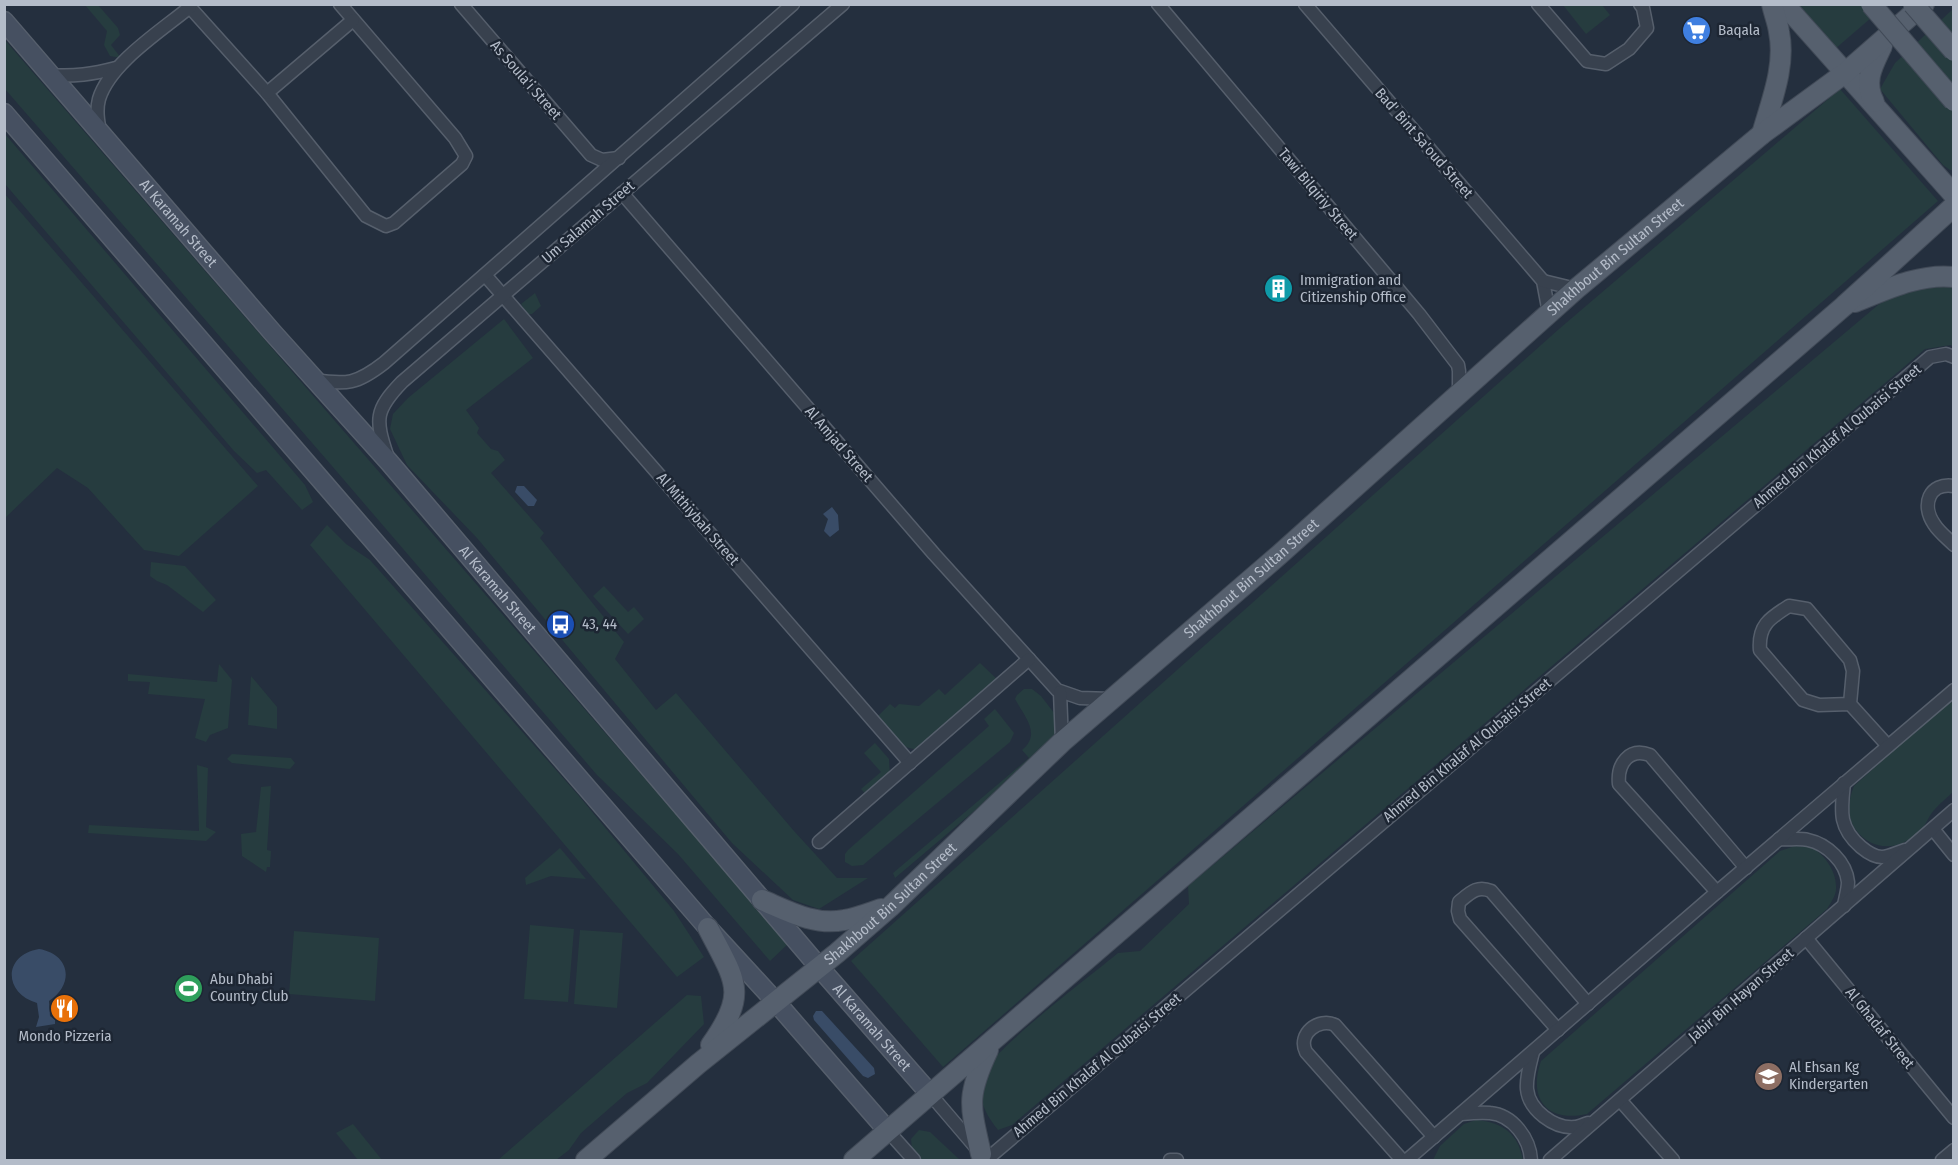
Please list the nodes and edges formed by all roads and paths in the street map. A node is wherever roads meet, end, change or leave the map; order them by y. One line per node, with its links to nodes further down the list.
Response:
1 (340, 4): 14 (street)
2 (461, 4): 27 (street, As Soula'i Street)
3 (793, 4): 28 (street, Um Salamah Street)
4 (843, 4): 32 (street, Um Salamah Street)
5 (1158, 4): 44 (street, Tawi Bilqiriy Street)
6 (1305, 4): 37 (street, Bad' Bint Sa'oud Street)
7 (1538, 4): 8 (street)
8 (1640, 4)
9 (1772, 4): 26 (main road)
10 (1784, 4): 19 (main road)
11 (1870, 4): 22 (main road, bridge)
12 (1922, 5): 16 (main road, Shakhbout Bin Sultan Street); 17 (main road, bridge)
13 (188, 6): 18 (street); 21 (street)
14 (353, 20): 21 (street); 21 (street)
15 (4, 21): 20 (main road, Al Karamah Street)
16 (1886, 38): 19 (main road, Shakhbout Bin Sultan Street); 23 (main road)
17 (1953, 51)
18 (116, 68): 20 (street); 25 (street)
19 (1845, 74): 23 (main road); 26 (main road, Shakhbout Bin Sultan Street)
20 (50, 75): 25 (main road, Al Karamah Street)
21 (267, 93)
22 (1953, 101)
23 (1878, 110): 29 (main road)
24 (4, 113): 68 (main road)
25 (100, 132): 43 (main road, Al Karamah Street)
26 (1762, 134): 38 (main road, Shakhbout Bin Sultan Street)
27 (591, 155): 28 (street); 31 (street)
28 (619, 158): 31 (street, Um Salamah Street)
29 (1928, 166): 30 (main road); 33 (main road)
30 (1953, 179)
31 (587, 186): 35 (street, Um Salamah Street)
32 (622, 193): 39 (street, Um Salamah Street); 48 (street, Al Amjad Street)
33 (1953, 195)
34 (1953, 206): 40 (main road)
35 (485, 275): 39 (street, Al Mithiybah Street); 43 (street, Um Salamah Street)
36 (1953, 277): 40 (main road)
37 (1543, 281): 38 (street); 41 (street)
38 (1576, 290): 41 (main road, Shakhbout Bin Sultan Street)
39 (503, 296): 45 (street, Um Salamah Street); 55 (street, Al Mithiybah Street)
40 (1844, 306): 74 (main road)
41 (1549, 313): 44 (main road, Shakhbout Bin Sultan Street)
42 (1953, 357): 85 (street, Ahmed Bin Khalaf Al Qubaisi Street)
43 (314, 380): 45 (main road, Al Karamah Street)
44 (1459, 393): 51 (main road, Shakhbout Bin Sultan Street)
45 (389, 462): 65 (main road, Al Karamah Street)
46 (1953, 486): 47 (street)
47 (1953, 545)
48 (1029, 659): 50 (street, Al Amjad Street); 55 (street)
49 (1953, 690): 54 (street)
50 (1060, 692): 51 (street); 53 (street)
51 (1111, 699): 53 (main road, Shakhbout Bin Sultan Street)
52 (1850, 704): 52 (street); 54 (street)
53 (1062, 742): 67 (main road, Shakhbout Bin Sultan Street)
54 (1888, 746): 56 (street)
55 (910, 763): 60 (street)
56 (1844, 783): 59 (street); 61 (street)
57 (1953, 810): 58 (street, Jabir Bin Hayan Street)
58 (1933, 829): 61 (street, Jabir Bin Hayan Street); 62 (street)
59 (1779, 839): 63 (street); 66 (street)
60 (819, 842)
61 (1909, 849): 66 (street, Jabir Bin Hayan Street)
62 (1953, 855)
63 (1746, 868): 64 (street); 64 (street)
64 (1717, 892): 72 (street)
65 (762, 900): 67 (main road); 70 (main road, Al Karamah Street)
66 (1844, 906): 69 (street, Jabir Bin Hayan Street)
67 (890, 907): 70 (main road, Shakhbout Bin Sultan Street)
68 (708, 928): 71 (main road); 76 (main road)
69 (1806, 938): 78 (street, Jabir Bin Hayan Street); 80 (street, Al Ghadaf Street)
70 (819, 967): 71 (main road, Shakhbout Bin Sultan Street); 77 (main road, Al Karamah Street)
71 (775, 1001): 76 (main road, Shakhbout Bin Sultan Street); 82 (main road)
72 (1588, 1005): 73 (street); 73 (street)
73 (1558, 1030): 75 (street)
74 (992, 1042): 77 (main road); 85 (main road)
75 (1533, 1052): 79 (street); 81 (street)
76 (698, 1064): 86 (main road, Shakhbout Bin Sultan Street)
77 (931, 1095): 82 (main road); 85 (street, Al Karamah Street)
78 (1620, 1100): 81 (street, Jabir Bin Hayan Street); 95 (street)
79 (1461, 1114): 83 (street); 93 (street)
80 (1953, 1119)
81 (1593, 1122): 94 (street, Jabir Bin Hayan Street)
82 (888, 1131): 87 (main road); 88 (street)
83 (1434, 1137): 91 (street); 92 (street)
84 (1953, 1150): 96 (street)
85 (984, 1158)
86 (586, 1161)
87 (854, 1161)
88 (914, 1161)
89 (1170, 1161): 90 (street)
90 (1177, 1161)
91 (1402, 1161)
92 (1407, 1161)
93 (1531, 1161)
94 (1550, 1161)
95 (1673, 1161)
96 (1942, 1161)

